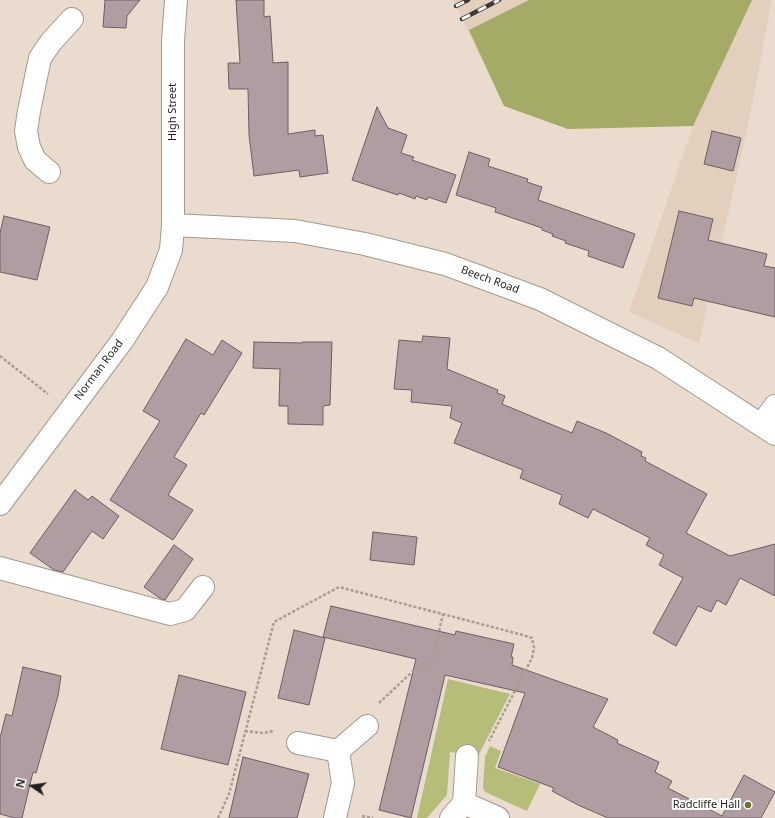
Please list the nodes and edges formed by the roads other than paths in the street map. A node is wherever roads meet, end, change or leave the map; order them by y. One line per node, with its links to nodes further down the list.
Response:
1 (176, 0): 4 (street, High Street)
2 (72, 19): 3 (street)
3 (49, 172)
4 (173, 225): 6 (street, Beech Road); 7 (street, Norman Road)
5 (775, 406): 6 (street)
6 (768, 430)
7 (0, 504)
8 (0, 568): 9 (street)
9 (203, 587)
10 (370, 717): 12 (street)
11 (298, 743): 12 (street)
12 (338, 751): 15 (street)
13 (467, 756): 14 (street)
14 (457, 810): 16 (street)
15 (335, 818)
16 (498, 818)

